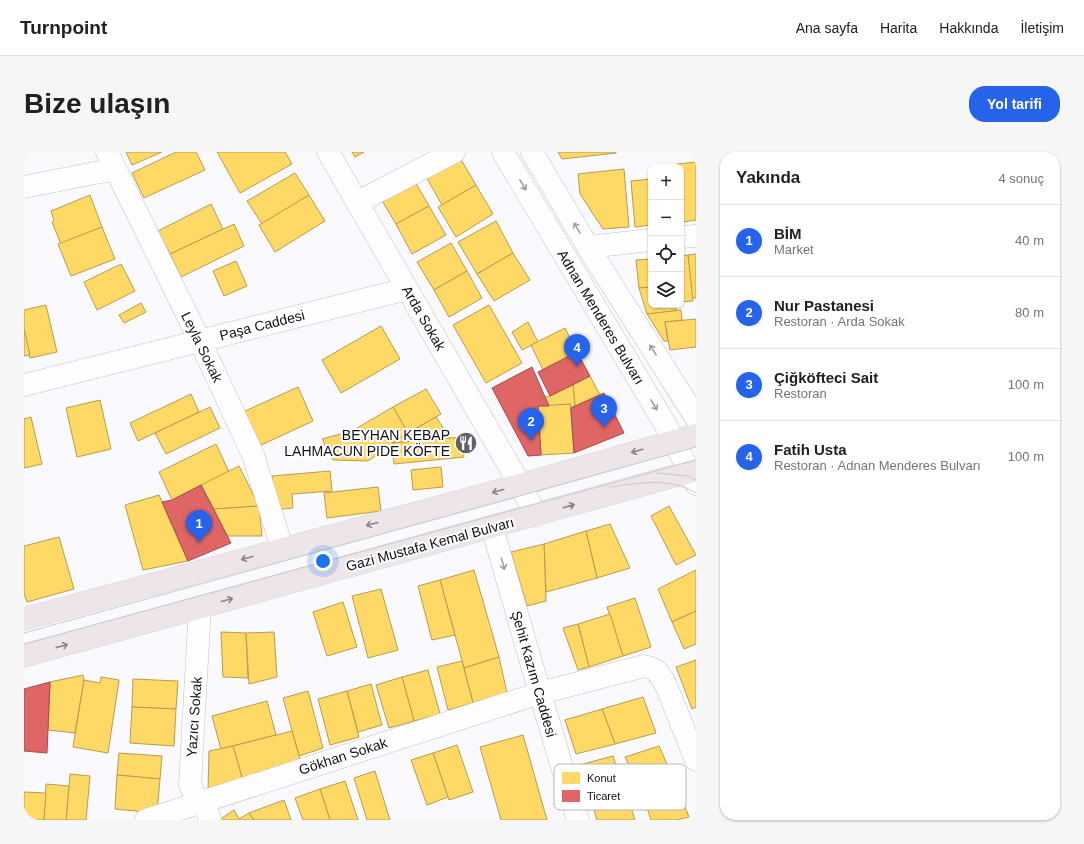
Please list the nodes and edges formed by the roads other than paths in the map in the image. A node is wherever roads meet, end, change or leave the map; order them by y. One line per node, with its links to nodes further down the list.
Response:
1 (328, 152): 7 (street, Arda Sokak)
2 (454, 152): 7 (street)
3 (503, 152): 17 (street, Adnan Menderes Bulvarı, one-way to 17)
4 (532, 152): 11 (street, Adnan Menderes Bulvarı, one-way to 4)
5 (111, 160): 6 (street); 13 (street, Leyla Sokak)
6 (24, 187)
7 (358, 202): 12 (street, Arda Sokak)
8 (696, 236): 9 (street)
9 (684, 237)
10 (648, 240): 11 (street)
11 (588, 247): 15 (street, Adnan Menderes Bulvarı, one-way to 11)
12 (408, 289): 13 (street, Paşa Caddesi); 19 (street, Arda Sokak)
13 (200, 341): 14 (street, Paşa Caddesi); 22 (street, Leyla Sokak)
14 (24, 385)
15 (696, 418)
16 (696, 435): 17 (main road)
17 (674, 441): 18 (street, Adnan Menderes Bulvarı); 19 (main road, one-way to 19)
18 (694, 475): 20 (main road, Gazi Mustafa Kemal Bulvarı, one-way to 18)
19 (520, 485): 20 (street, Arda Sokak); 22 (main road, one-way to 22)
20 (536, 515): 21 (main road, Gazi Mustafa Kemal Bulvarı)
21 (492, 527): 23 (main road, Gazi Mustafa Kemal Bulvarı, one-way to 21); 26 (street, Şehit Kazım Caddesi, one-way to 26)
22 (282, 548): 24 (main road, one-way to 24)
23 (200, 607): 25 (main road, Gazi Mustafa Kemal Bulvarı, one-way to 23); 30 (street, Yazıcı Sokak)
24 (24, 619)
25 (24, 656)
26 (540, 693): 27 (street, Gökhan Sokak); 28 (street, Şehit Kazım Caddesi); 30 (street, Gökhan Sokak)
27 (696, 760)
28 (561, 764)
29 (575, 810): 32 (street, Şehit Kazım Caddesi)
30 (207, 811): 31 (street, Gökhan Sokak)
31 (146, 820)
32 (578, 820)

